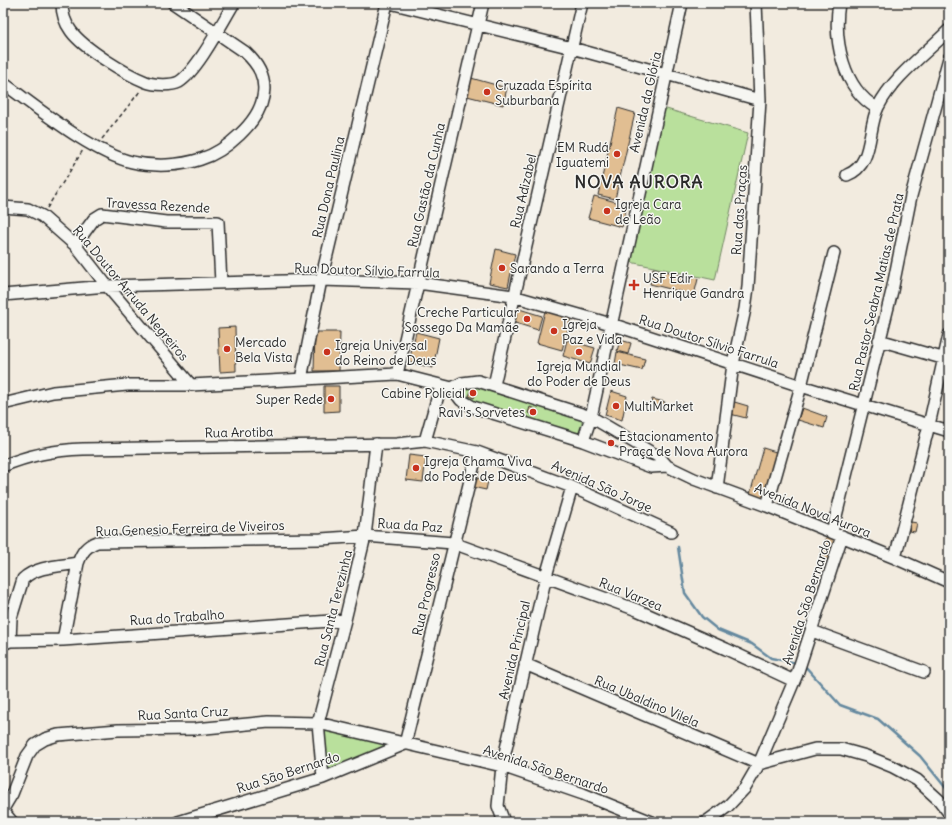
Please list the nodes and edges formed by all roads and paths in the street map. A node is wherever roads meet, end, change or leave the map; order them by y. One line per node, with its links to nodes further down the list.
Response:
1 (62, 3): 16 (street)
2 (173, 3): 12 (street)
3 (234, 3): 12 (street)
4 (388, 3): 10 (street); 26 (street, Rua Dona Paulina)
5 (483, 3): 10 (street, Rua Gastão da Cunha)
6 (582, 3): 13 (street, Rua Adizabel)
7 (682, 3): 15 (street, Avenida da Glória)
8 (756, 3): 18 (street, Rua das Praças)
9 (839, 3): 19 (street)
10 (478, 25): 13 (street); 28 (street, Rua Gastão da Cunha)
11 (949, 30): 19 (street)
12 (215, 33): 16 (street); 20 (street)
13 (572, 48): 15 (street); 31 (street, Rua Adizabel)
14 (949, 58): 34 (street, Rua Pastor Seabra Matias de Prata)
15 (666, 75): 18 (street); 32 (street, Avenida da Glória)
16 (147, 82): 20 (path)
17 (3, 83): 20 (street)
18 (760, 100): 36 (street, Rua das Praças)
19 (877, 108): 21 (street)
20 (92, 144): 23 (path)
21 (847, 175)
22 (3, 206): 23 (street, Rua Doutor Arruda Negreiros)
23 (42, 216): 24 (street, Rua Doutor Arruda Negreiros)
24 (75, 245): 27 (street, Travessa Rezende); 29 (street, Rua Doutor Arruda Negreiros)
25 (834, 253): 42 (street)
26 (321, 280): 27 (street, Rua Doutor Sílvio Farrula); 28 (street, Rua Doutor Sílvio Farrula); 38 (street, Rua Dona Paulina)
27 (221, 282): 29 (street, Rua Doutor Sílvio Farrula)
28 (418, 283): 31 (street, Rua Doutor Sílvio Farrula); 37 (street, Rua Gastão da Cunha)
29 (107, 286): 30 (street, Rua Doutor Sílvio Farrula); 39 (street, Rua Doutor Arruda Negreiros)
30 (3, 294)
31 (513, 296): 32 (street, Rua Doutor Sílvio Farrula); 41 (street, Rua Adizabel)
32 (611, 324): 36 (street, Rua Doutor Sílvio Farrula); 46 (street, Avenida da Glória)
33 (949, 335): 35 (street)
34 (879, 340): 35 (street); 45 (street, Rua Pastor Seabra Matias de Prata)
35 (946, 359): 47 (street)
36 (733, 364): 42 (street, Rua Doutor Sílvio Farrula); 56 (street, Rua das Praças)
37 (397, 374): 38 (street); 40 (street)
38 (301, 379): 39 (street)
39 (191, 385): 44 (street)
40 (441, 385): 43 (street); 49 (street)
41 (494, 386): 43 (street, Avenida Nova Aurora); 46 (street, Avenida Nova Aurora)
42 (801, 386): 45 (street, Rua Doutor Sílvio Farrula); 57 (street)
43 (452, 388): 50 (street, Avenida Nova Aurora)
44 (3, 404)
45 (865, 406): 47 (street, Rua Doutor Sílvio Farrula); 59 (street, Rua Pastor Seabra Matias de Prata)
46 (590, 417): 50 (street, Avenida da Glória); 54 (street, Avenida Nova Aurora)
47 (929, 425): 48 (street, Rua Doutor Sílvio Farrula); 62 (street)
48 (949, 431)
49 (425, 441): 51 (street, Rua Arotiba); 52 (street, Rua Arotiba)
50 (583, 441): 54 (street, Avenida Nova Aurora)
51 (376, 444): 53 (street, Rua Arotiba); 60 (street, Rua Santa Terezinha)
52 (477, 452): 55 (street, Avenida São Jorge); 61 (street, Rua Progresso)
53 (3, 466)
54 (667, 466): 56 (street, Avenida Nova Aurora)
55 (572, 487): 58 (street, Avenida São Jorge); 64 (street, Avenida Principal)
56 (717, 488): 57 (street, Avenida Nova Aurora)
57 (767, 506): 59 (street, Avenida Nova Aurora)
58 (671, 532)
59 (837, 534): 62 (street, Avenida Nova Aurora); 68 (street, Avenida São Bernardo)
60 (365, 536): 61 (street, Rua da Paz); 63 (street, Rua Genesio Ferreira de Viveiros); 67 (street, Rua Santa Terezinha)
61 (453, 543): 64 (street, Rua Varzea); 75 (street, Rua Progresso)
62 (895, 558): 65 (street, Avenida Nova Aurora)
63 (78, 563): 66 (street); 69 (street, Rua Genesio Ferreira de Viveiros)
64 (546, 576): 71 (street, Avenida Principal); 73 (street, Rua Varzea)
65 (949, 582)
66 (7, 616): 70 (street)
67 (345, 620): 69 (street, Rua do Trabalho); 74 (street, Rua Santa Terezinha)
68 (812, 631): 72 (street); 73 (street, Avenida São Bernardo)
69 (63, 640): 70 (street, Rua do Trabalho)
70 (7, 642)
71 (525, 664): 76 (street, Rua Ubaldino Vilela); 77 (street, Avenida Principal)
72 (924, 672)
73 (796, 678): 76 (street, Avenida São Bernardo)
74 (318, 722): 75 (street, Rua Santa Cruz); 78 (street, Rua Santa Terezinha); 79 (street, Rua Santa Cruz)
75 (405, 744): 77 (street, Avenida São Bernardo); 78 (street, Rua São Bernardo)
76 (759, 764): 80 (street); 85 (street, Avenida São Bernardo)
77 (502, 766): 83 (street, Avenida Principal); 84 (street, Avenida São Bernardo)
78 (323, 778): 82 (street, Rua São Bernardo)
79 (3, 810): 81 (street)
80 (949, 812)
81 (12, 822)
82 (178, 822)
83 (504, 822)
84 (652, 822)
85 (706, 822)

